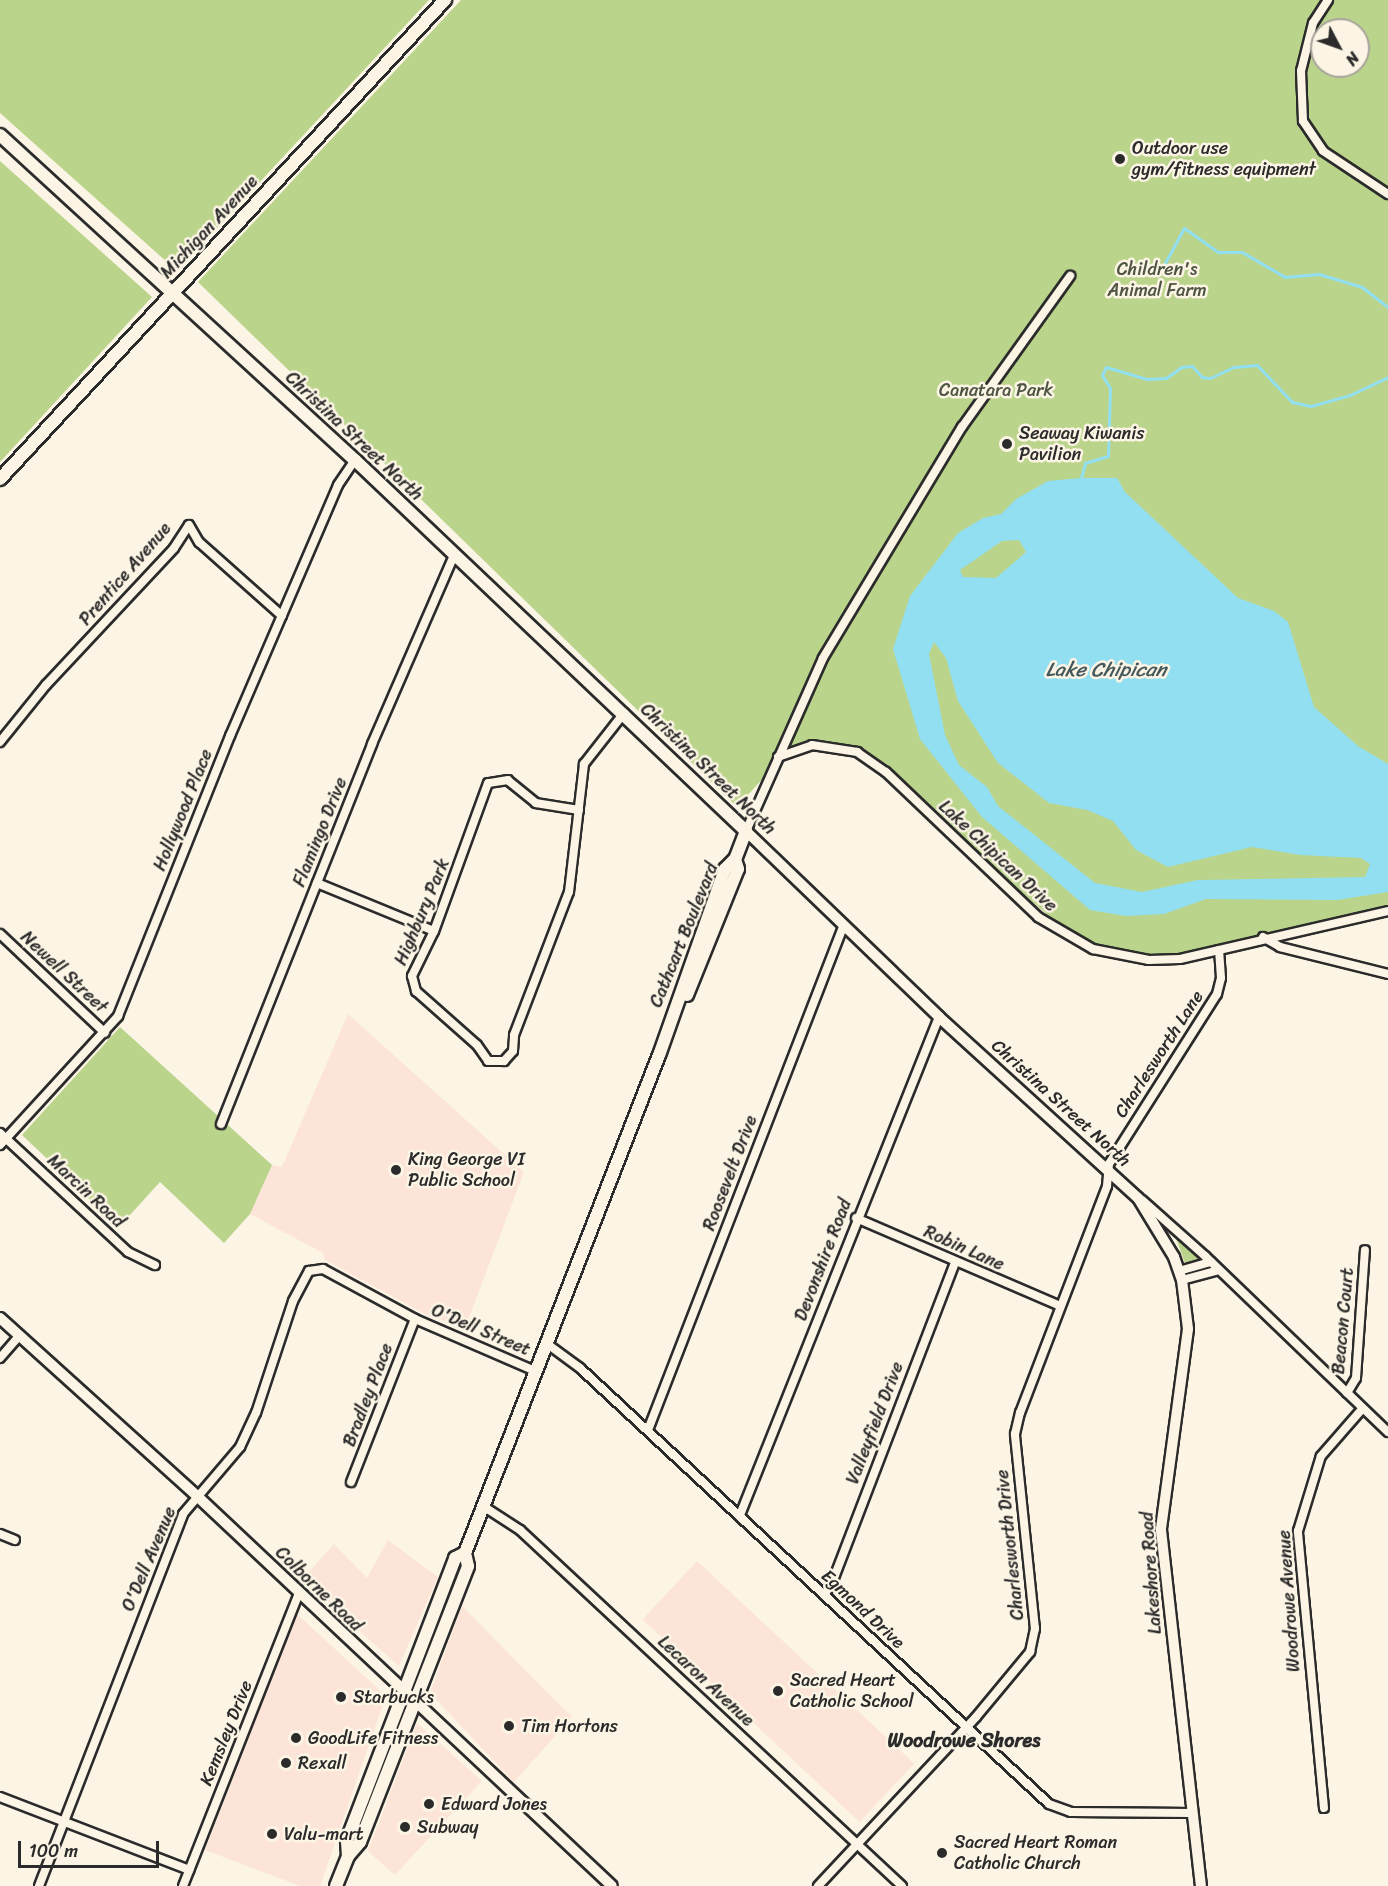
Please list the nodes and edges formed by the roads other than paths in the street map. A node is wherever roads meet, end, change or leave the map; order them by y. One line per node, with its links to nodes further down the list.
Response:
1 (445, 0): 6 (main road, Michigan Avenue)
2 (1328, 0): 4 (street)
3 (0, 135): 6 (main road, Christina Street North)
4 (1388, 194)
5 (1070, 276): 13 (street)
6 (173, 293): 7 (main road, Christina Street North); 8 (main road, Michigan Avenue)
7 (355, 460): 9 (main road, Christina Street North); 10 (street, Hollywood Place)
8 (0, 479)
9 (454, 555): 11 (main road, Christina Street North); 16 (street, Flamingo Drive)
10 (282, 616): 12 (street, Prentice Avenue); 25 (street, Hollywood Place)
11 (624, 713): 14 (street, Highbury Park); 15 (main road, Christina Street North)
12 (0, 742)
13 (778, 757): 15 (street); 22 (street, Lake Chipican Drive)
14 (579, 810): 19 (street, Highbury Park); 19 (street, Highbury Park)
15 (747, 831): 18 (street, Christina Street North); 41 (main road, Cathcart Boulevard)
16 (317, 883): 19 (street); 26 (street, Flamingo Drive)
17 (1388, 911): 21 (street, Lake Chipican Drive)
18 (843, 927): 24 (street, Christina Street North); 46 (street, Roosevelt Drive)
19 (434, 931)
20 (0, 934): 25 (street, Newell Street)
21 (1263, 937): 22 (street, Lake Chipican Drive); 23 (street)
22 (1218, 950): 28 (street, Charlesworth Lane)
23 (1388, 974)
24 (939, 1017): 28 (street, Christina Street North); 30 (street, Devonshire Road)
25 (105, 1033): 27 (street, Hollywood Place)
26 (221, 1125)
27 (2, 1139): 34 (street, Marcin Road)
28 (1109, 1171): 29 (street, Christina Street North); 37 (street, Charlesworth Drive)
29 (1138, 1198): 33 (street, Christina Street North); 36 (street, Lakeshore Road)
30 (856, 1218): 32 (street, Robin Lane); 51 (street, Devonshire Road)
31 (1365, 1250): 44 (street, Beacon Court)
32 (955, 1262): 37 (street, Robin Lane); 56 (street, Valleyfield Drive)
33 (1212, 1262): 35 (street, Christina Street North); 36 (street)
34 (155, 1265)
35 (1219, 1270): 36 (street); 44 (street, Christina Street North)
36 (1181, 1276): 62 (street, Lakeshore Road)
37 (1060, 1306): 59 (street, Charlesworth Drive)
38 (0, 1318): 40 (street, Colborne Road)
39 (415, 1319): 43 (street, O'Dell Street); 48 (street, Bradley Place); 49 (street, O'Dell Avenue)
40 (19, 1336): 42 (street); 49 (street, Colborne Road)
41 (546, 1343): 43 (main road, Cathcart Boulevard); 46 (street, Egmond Drive)
42 (0, 1358)
43 (535, 1371): 50 (main road, Cathcart Boulevard)
44 (1347, 1393): 45 (street, Christina Street North)
45 (1362, 1409): 47 (street, Christina Street North); 61 (street, Woodrowe Avenue)
46 (648, 1430): 51 (street, Egmond Drive)
47 (1388, 1432)
48 (351, 1482)
49 (197, 1496): 55 (street, Colborne Road); 63 (street, O'Dell Avenue)
50 (483, 1506): 54 (main road, Cathcart Boulevard); 64 (street, Lecaron Avenue)
51 (740, 1515): 56 (street, Egmond Drive)
52 (0, 1534): 53 (street)
53 (15, 1540)
54 (465, 1553): 57 (main road); 58 (main road)
55 (299, 1593): 57 (street, Colborne Road); 66 (street, Kemsley Drive)
56 (824, 1595): 59 (street, Egmond Drive)
57 (404, 1692): 58 (street, Colborne Road); 65 (main road)
58 (415, 1702): 65 (main road); 70 (street, Colborne Road)
59 (966, 1728): 62 (street, Egmond Drive); 64 (street, Charlesworth Drive)
60 (0, 1797): 63 (street)
61 (1324, 1808)
62 (1192, 1813): 73 (street, Lakeshore Road)
63 (62, 1822): 66 (street); 67 (street, O'Dell Avenue)
64 (857, 1844): 71 (street, Charlesworth Drive); 72 (street, Lecaron Avenue)
65 (348, 1856): 69 (main road)
66 (189, 1870): 68 (street, Kemsley Drive)
67 (39, 1886)
68 (183, 1886)
69 (336, 1886)
70 (612, 1886)
71 (818, 1886)
72 (902, 1886)
73 (1201, 1886)

